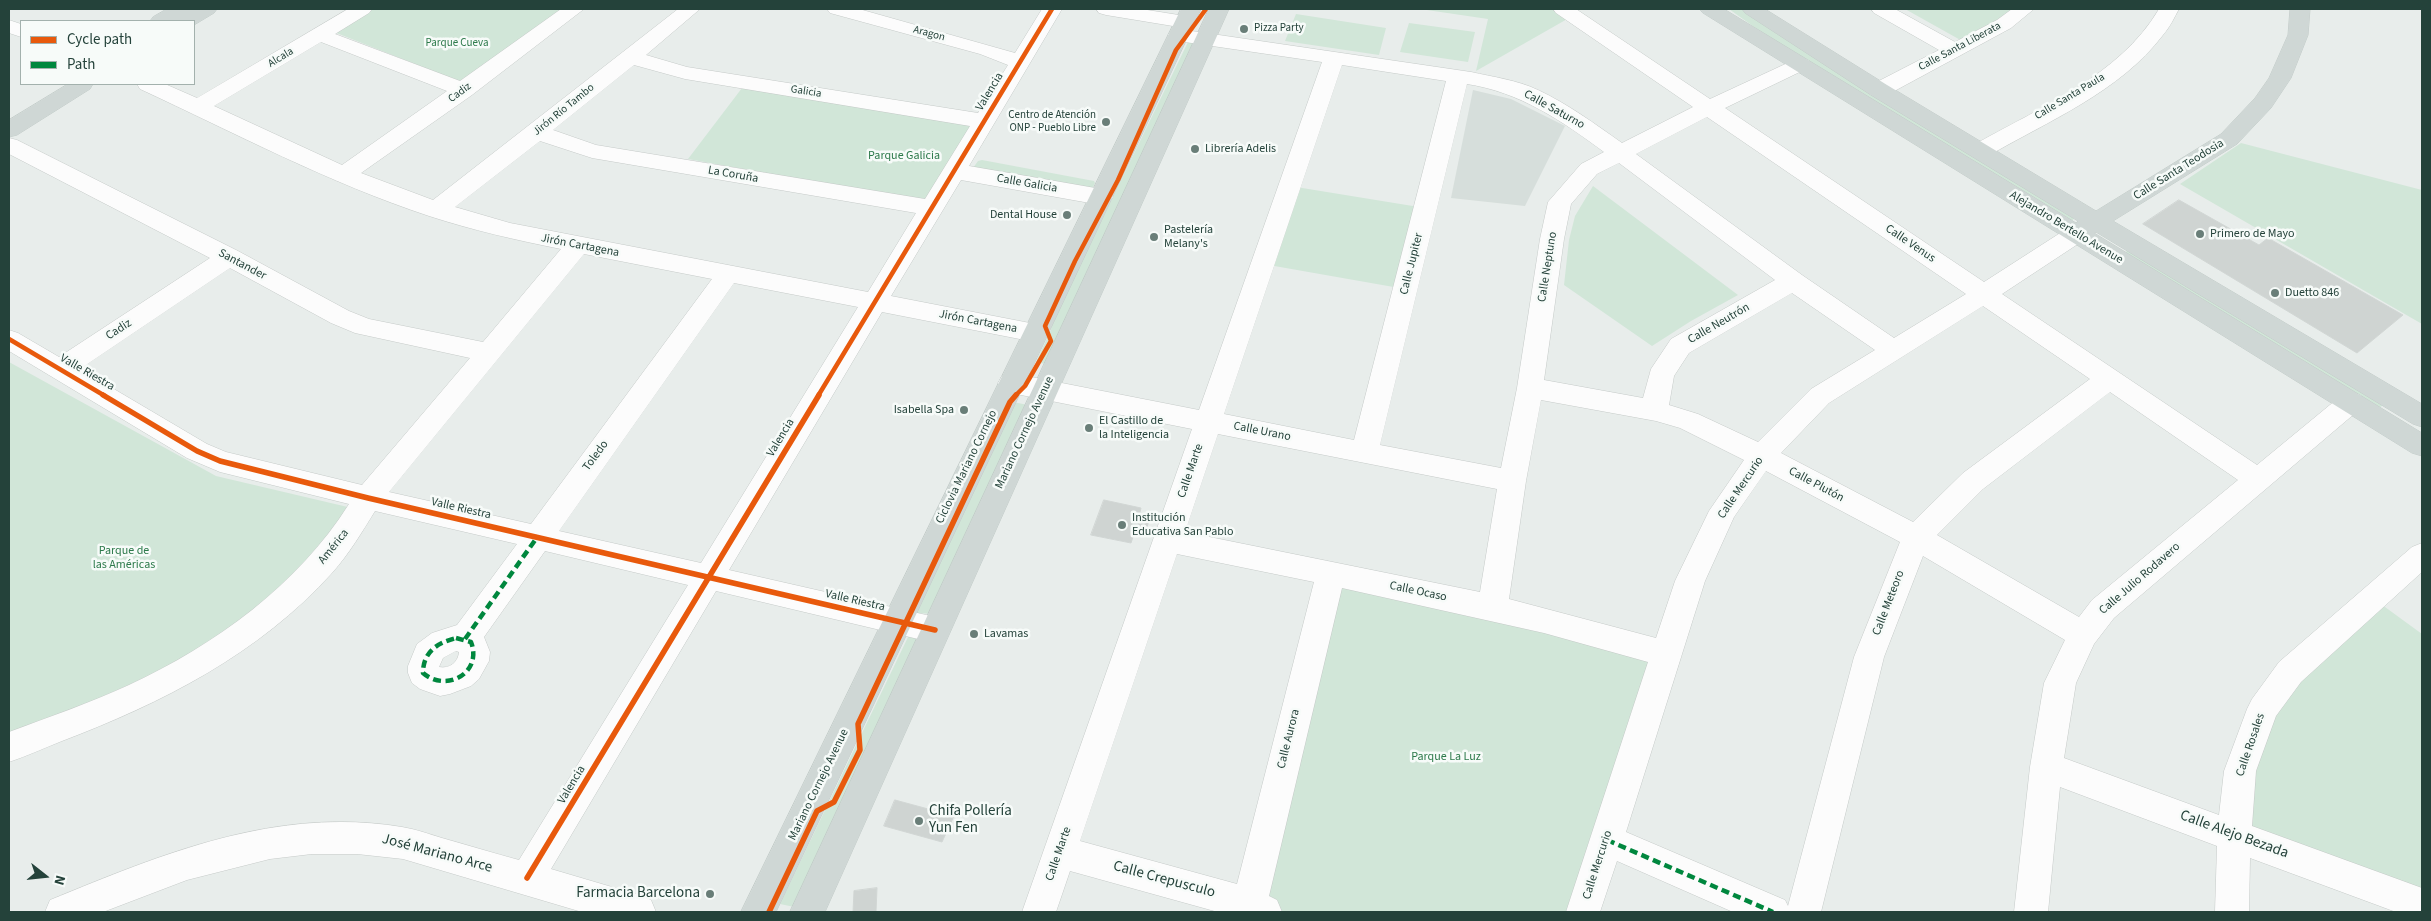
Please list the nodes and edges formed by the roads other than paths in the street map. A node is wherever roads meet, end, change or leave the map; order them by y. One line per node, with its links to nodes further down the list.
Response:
1 (181, 9): 17 (main road)
2 (207, 9): 18 (main road)
3 (362, 9): 20 (street, Alcala)
4 (574, 9): 32 (street, Cadiz)
5 (690, 9): 23 (street, Jirón Río Tambo)
6 (837, 9): 25 (street, Aragon)
7 (1052, 9): 25 (street, Valencia)
8 (1106, 9): 19 (street, Calle Saturno)
9 (1219, 9): 21 (main road, Mariano Cornejo Avenue)
10 (1563, 9): 34 (street, Calle Venus)
11 (1710, 9): 26 (main road, Alejandro Bertello Avenue)
12 (1752, 9): 31 (main road, Alejandro Bertello Avenue)
13 (1881, 9): 22 (street)
14 (2024, 9): 22 (street, Calle Santa Liberata)
15 (2169, 9): 41 (street, Calle Santa Paula)
16 (2300, 9): 49 (main road, Calle Santa Teodosia)
17 (162, 20)
18 (188, 20)
19 (1185, 22): 21 (street, Calle Saturno); 46 (main road, Mariano Cornejo Avenue)
20 (320, 35): 32 (street); 33 (street, Alcala)
21 (1205, 39): 24 (street, Calle Saturno); 64 (main road, Mariano Cornejo Avenue)
22 (1955, 50): 31 (street, Calle Santa Liberata)
23 (630, 57): 36 (street, Galicia); 39 (street, Jirón Río Tambo)
24 (1334, 58): 27 (street, Calle Saturno); 68 (street, Calle Marte)
25 (1020, 62): 36 (street, Valencia)
26 (1801, 64): 34 (street, Calle Neptuno); 49 (main road, Alejandro Bertello Avenue)
27 (1458, 76): 38 (street, Calle Saturno); 71 (street, Calle Jupiter)
28 (54, 85): 35 (main road)
29 (80, 85): 37 (main road)
30 (150, 85): 33 (street, Jirón Cartagena)
31 (1887, 86): 41 (main road, Alejandro Bertello Avenue)
32 (464, 90): 45 (street, Cadiz)
33 (198, 107): 45 (street, Jirón Cartagena)
34 (1710, 108): 42 (street, Calle Neptuno); 54 (street, Calle Venus)
35 (9, 113)
36 (984, 121): 43 (street, Valencia)
37 (9, 130)
38 (1590, 130): 42 (street, Calle Saturno); 44 (street)
39 (537, 132): 47 (street, La Coruña); 48 (street, Jirón Río Tambo)
40 (9, 145): 51 (street, Santander)
41 (1980, 151): 49 (main road, Alejandro Bertello Avenue)
42 (1619, 153): 44 (street, Calle Neptuno); 53 (street, Calle Saturno)
43 (958, 164): 46 (street, Calle Galicia); 47 (street, Valencia)
44 (1589, 170): 63 (street, Calle Neptuno)
45 (344, 175): 48 (street, Jirón Cartagena)
46 (1104, 190): 56 (main road, Mariano Cornejo Avenue)
47 (932, 208): 55 (street, Valencia)
48 (436, 210): 50 (street, Jirón Cartagena)
49 (2085, 228): 54 (street, Calle Mercurio); 65 (main road, Alejandro Bertello Avenue); 67 (main road, Alejandro Bertello Avenue)
50 (577, 246): 52 (street, Jirón Cartagena); 59 (street, América)
51 (229, 257): 59 (street, Santander); 60 (street, Cadiz)
52 (728, 274): 55 (street, Jirón Cartagena); 76 (street, Toledo)
53 (1793, 281): 58 (street, Calle Saturno); 66 (street, Calle Neutrón)
54 (1984, 294): 58 (street, Calle Mercurio); 61 (street, Calle Venus)
55 (875, 302): 56 (street, Jirón Cartagena); 81 (street, Valencia)
56 (1035, 334): 62 (main road, Mariano Cornejo Avenue)
57 (9, 339): 60 (street, Valle Riestra)
58 (1892, 349): 72 (street, Calle Mercurio)
59 (487, 352): 75 (street, América)
60 (60, 369): 75 (street, Valle Riestra)
61 (2109, 379): 73 (street, Calle Venus); 77 (street, Calle Meteoro)
62 (1011, 383): 64 (street, Calle Urano); 83 (main road, Mariano Cornejo Avenue)
63 (1530, 388): 66 (street, Calle Plutón); 74 (street, Calle Neptuno)
64 (1045, 389): 68 (street, Calle Urano); 84 (main road, Mariano Cornejo Avenue)
65 (2351, 402): 69 (main road, Alejandro Bertello Avenue); 73 (street, Calle Julio Rodavero)
66 (1656, 411): 72 (street, Calle Plutón)
67 (2420, 412): 69 (main road)
68 (1208, 421): 71 (street, Calle Urano); 78 (street, Calle Marte)
69 (2395, 429): 70 (main road, Alejandro Bertello Avenue)
70 (2422, 446)
71 (1365, 452): 74 (street, Calle Urano)
72 (1762, 456): 77 (street, Calle Plutón); 87 (street, Calle Mercurio)
73 (2257, 479): 85 (street, Calle Julio Rodavero)
74 (1512, 481): 82 (street, Calle Neptuno)
75 (368, 498): 76 (street, Valle Riestra); 88 (street, América)
76 (538, 536): 81 (street, Valle Riestra); 86 (street, Toledo)
77 (1916, 537): 85 (street, Calle Plutón); 103 (street, Calle Meteoro)
78 (1168, 540): 80 (street, Calle Ocaso); 92 (street, Calle Marte)
79 (2422, 555): 90 (street, Calle Rosales)
80 (1331, 574): 82 (street, Calle Ocaso); 95 (street, Calle Aurora)
81 (709, 577): 83 (street, Valle Riestra); 93 (street, Valencia)
82 (1493, 608): 87 (street, Calle Ocaso)
83 (898, 622): 84 (street, Valle Riestra); 98 (main road, Mariano Cornejo Avenue)
84 (935, 630): 99 (main road, Mariano Cornejo Avenue)
85 (2083, 635): 89 (street, Calle Julio Rodavero)
86 (465, 639)
87 (1667, 654): 91 (street, Calle Mercurio)
88 (9, 747)
89 (2046, 767): 90 (street, Calle Alejo Bezada); 104 (street, Calle Julio Rodavero)
90 (2234, 835): 94 (street, Calle Alejo Bezada); 105 (street, Calle Rosales)
91 (1608, 840): 101 (street, Calle Mercurio); 102 (street)
92 (1060, 852): 95 (street, Calle Crepusculo); 100 (street, Calle Marte)
93 (527, 878): 96 (street, José Mariano Arce); 97 (street, José Mariano Arce)
94 (2422, 905)
95 (1258, 908)
96 (62, 912)
97 (639, 912)
98 (758, 912)
99 (807, 912)
100 (1039, 912)
101 (1583, 912)
102 (1773, 912)
103 (1804, 912)
104 (2031, 912)
105 (2232, 912)

